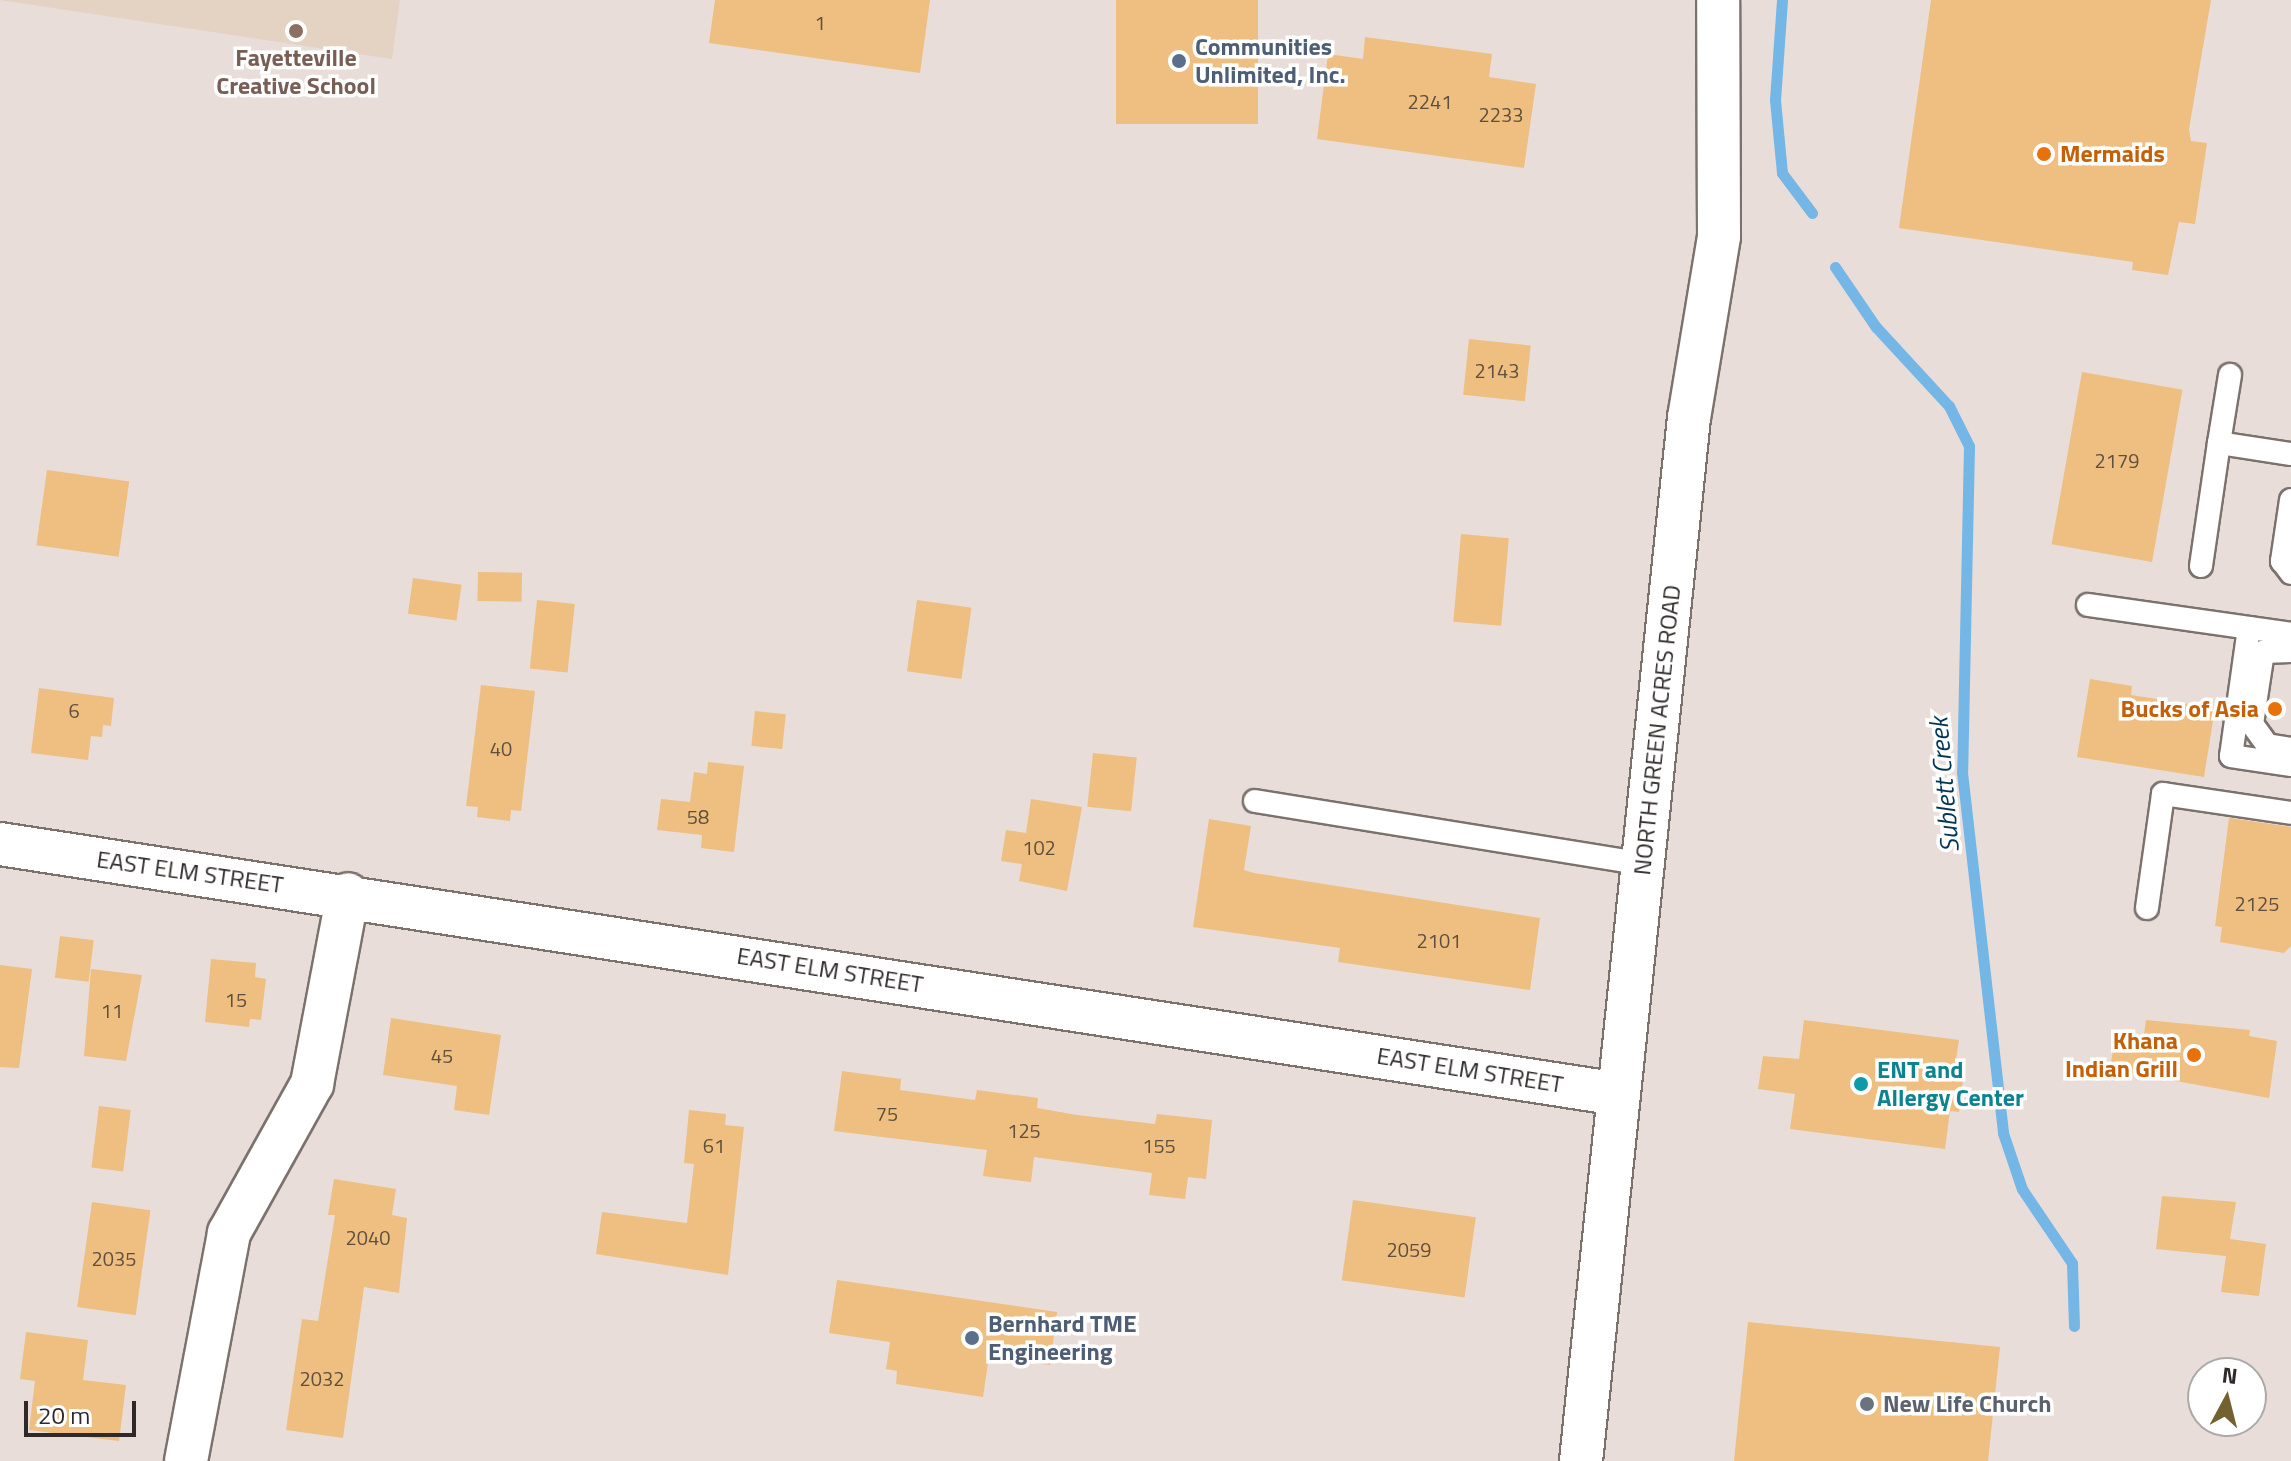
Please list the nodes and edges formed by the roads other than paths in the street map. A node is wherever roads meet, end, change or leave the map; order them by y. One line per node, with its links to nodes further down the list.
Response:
1 (1718, 0): 17 (street, NORTH GREEN ACRES ROAD)
2 (2230, 375): 3 (lane)
3 (2219, 443): 4 (lane); 6 (lane)
4 (2291, 454)
5 (2291, 500): 7 (lane)
6 (2201, 566)
7 (2291, 573)
8 (2088, 605): 9 (lane)
9 (2249, 628): 10 (lane); 13 (lane)
10 (2291, 634)
11 (2291, 651): 12 (lane)
12 (2291, 749)
13 (2291, 765)
14 (1255, 801): 17 (lane)
15 (2291, 813): 19 (lane)
16 (0, 844): 18 (street, EAST ELM STREET)
17 (1642, 864): 20 (street, NORTH GREEN ACRES ROAD)
18 (348, 894): 20 (street, EAST ELM STREET); 21 (street)
19 (2147, 908)
20 (1619, 1094): 22 (street, NORTH GREEN ACRES ROAD)
21 (186, 1461)
22 (1581, 1461)

